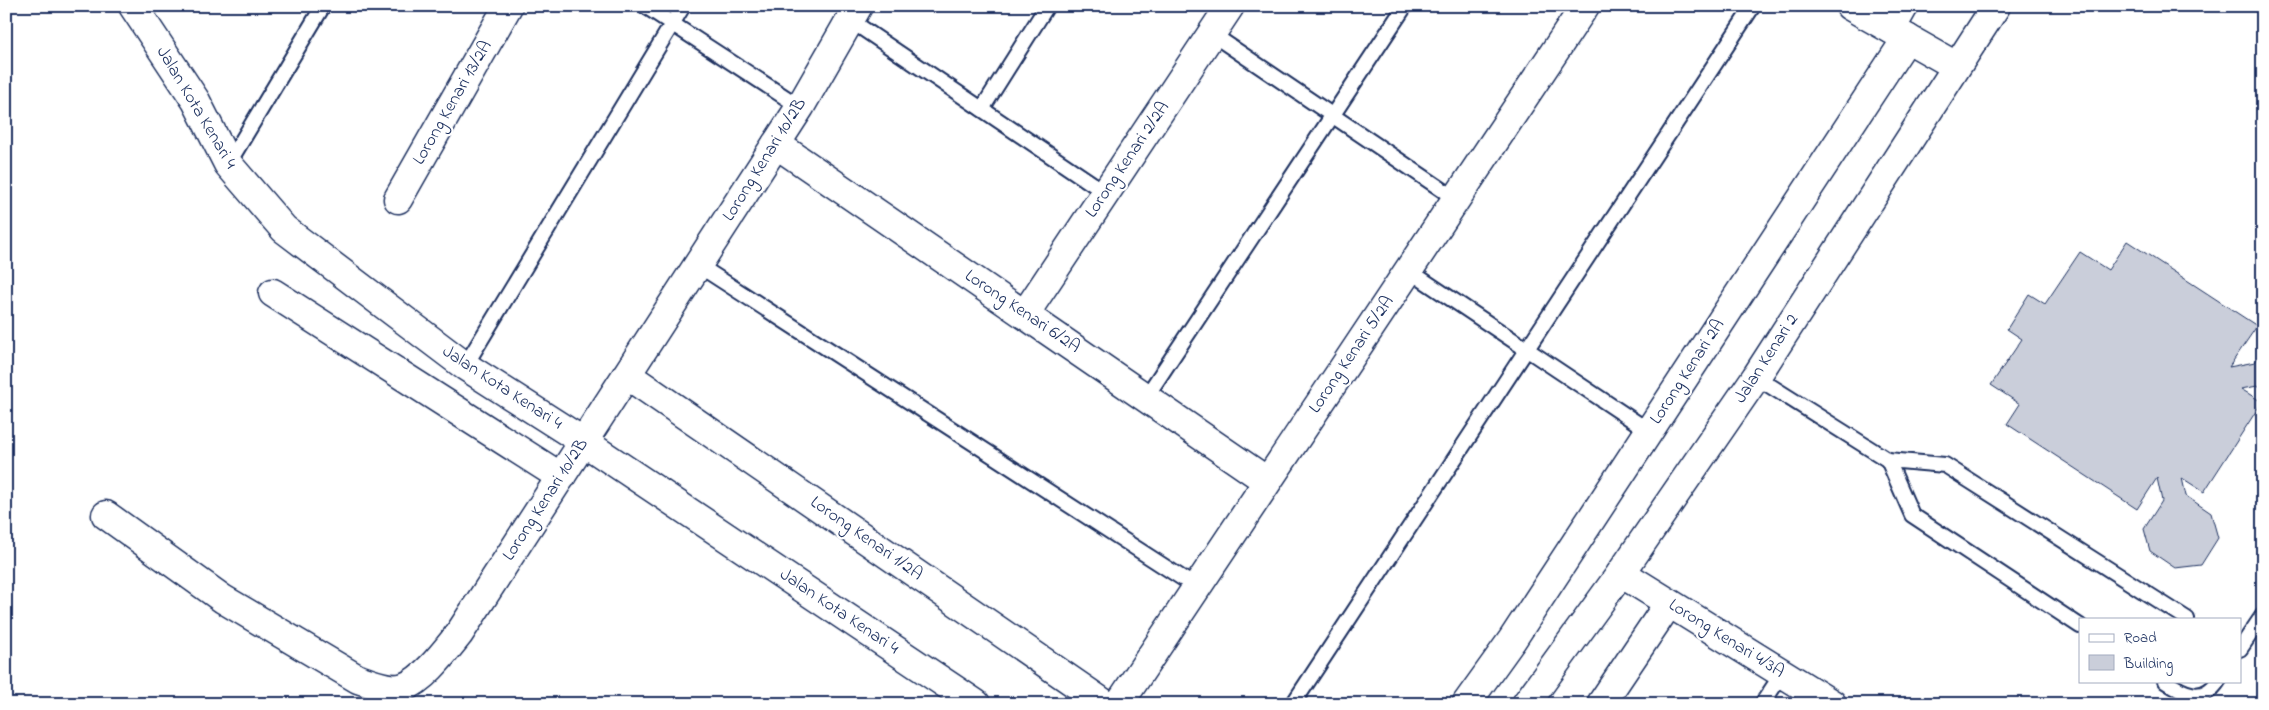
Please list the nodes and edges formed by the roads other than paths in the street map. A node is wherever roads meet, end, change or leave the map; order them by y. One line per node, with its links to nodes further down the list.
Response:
1 (133, 6): 23 (street, Jalan Kota Kenari 4)
2 (323, 6): 23 (lane)
3 (508, 6): 25 (street, Lorong Kenari 13/2A)
4 (645, 6): 15 (lane)
5 (683, 6): 15 (lane)
6 (1047, 6): 20 (lane)
7 (1230, 6): 16 (street, Lorong Kenari 2/2A)
8 (1405, 6): 21 (lane)
9 (1585, 6): 26 (street, Lorong Kenari 5/2A)
10 (1753, 6): 31 (lane)
11 (1850, 6): 17 (street)
12 (1904, 6): 17 (street, Lorong Kenari 2A)
13 (1996, 6): 18 (street, Jalan Kenari 2)
14 (854, 13): 19 (street, Lorong Kenari 10/2B); 20 (lane)
15 (672, 24): 19 (lane); 32 (lane)
16 (1212, 34): 21 (lane); 24 (street, Lorong Kenari 2/2A)
17 (1899, 34): 18 (street); 36 (street, Lorong Kenari 2A)
18 (1956, 66): 34 (street, Jalan Kenari 2)
19 (800, 107): 22 (street, Lorong Kenari 10/2B)
20 (982, 109): 24 (lane)
21 (1333, 116): 26 (lane); 35 (lane)
22 (776, 144): 27 (street, Lorong Kenari 10/2B); 30 (street, Lorong Kenari 6/2A)
23 (228, 164): 32 (street, Jalan Kota Kenari 4)
24 (1106, 193): 30 (street, Lorong Kenari 2/2A)
25 (398, 199)
26 (1456, 199): 28 (street, Lorong Kenari 5/2A)
27 (698, 265): 33 (street, Lorong Kenari 10/2B); 43 (lane)
28 (1408, 270): 31 (lane); 40 (street, Lorong Kenari 5/2A)
29 (273, 293): 39 (street)
30 (1025, 314): 35 (street, Lorong Kenari 6/2A)
31 (1527, 349): 36 (lane); 55 (lane)
32 (465, 366): 37 (street, Jalan Kota Kenari 4)
33 (628, 375): 37 (street, Lorong Kenari 10/2B); 53 (street, Lorong Kenari 1/2A)
34 (1756, 376): 38 (lane); 42 (street, Jalan Kenari 2)
35 (1146, 397): 40 (street, Lorong Kenari 6/2A)
36 (1649, 431): 56 (street, Lorong Kenari 2A)
37 (584, 442): 39 (street, Lorong Kenari 10/2B); 52 (street, Jalan Kota Kenari 4)
38 (1888, 460): 46 (lane); 47 (lane)
39 (561, 478): 41 (street, Lorong Kenari 10/2B)
40 (1267, 481): 43 (street, Lorong Kenari 5/2A)
41 (106, 515)
42 (1620, 573): 44 (street, Lorong Kenari 4/3A); 57 (street, Jalan Kenari 2)
43 (1196, 587): 54 (street, Lorong Kenari 5/2A)
44 (1669, 603): 49 (street, Lorong Kenari 4/3A); 58 (street)
45 (2263, 615): 48 (lane)
46 (2185, 618)
47 (2079, 625)
48 (2242, 645)
49 (1782, 674): 59 (lane); 60 (street, Lorong Kenari 4/3A)
50 (2167, 682): 51 (lane)
51 (2217, 682)
52 (976, 704)
53 (1105, 704)
54 (1119, 704)
55 (1293, 704)
56 (1466, 704)
57 (1526, 704)
58 (1601, 704)
59 (1762, 704)
60 (1832, 704)

